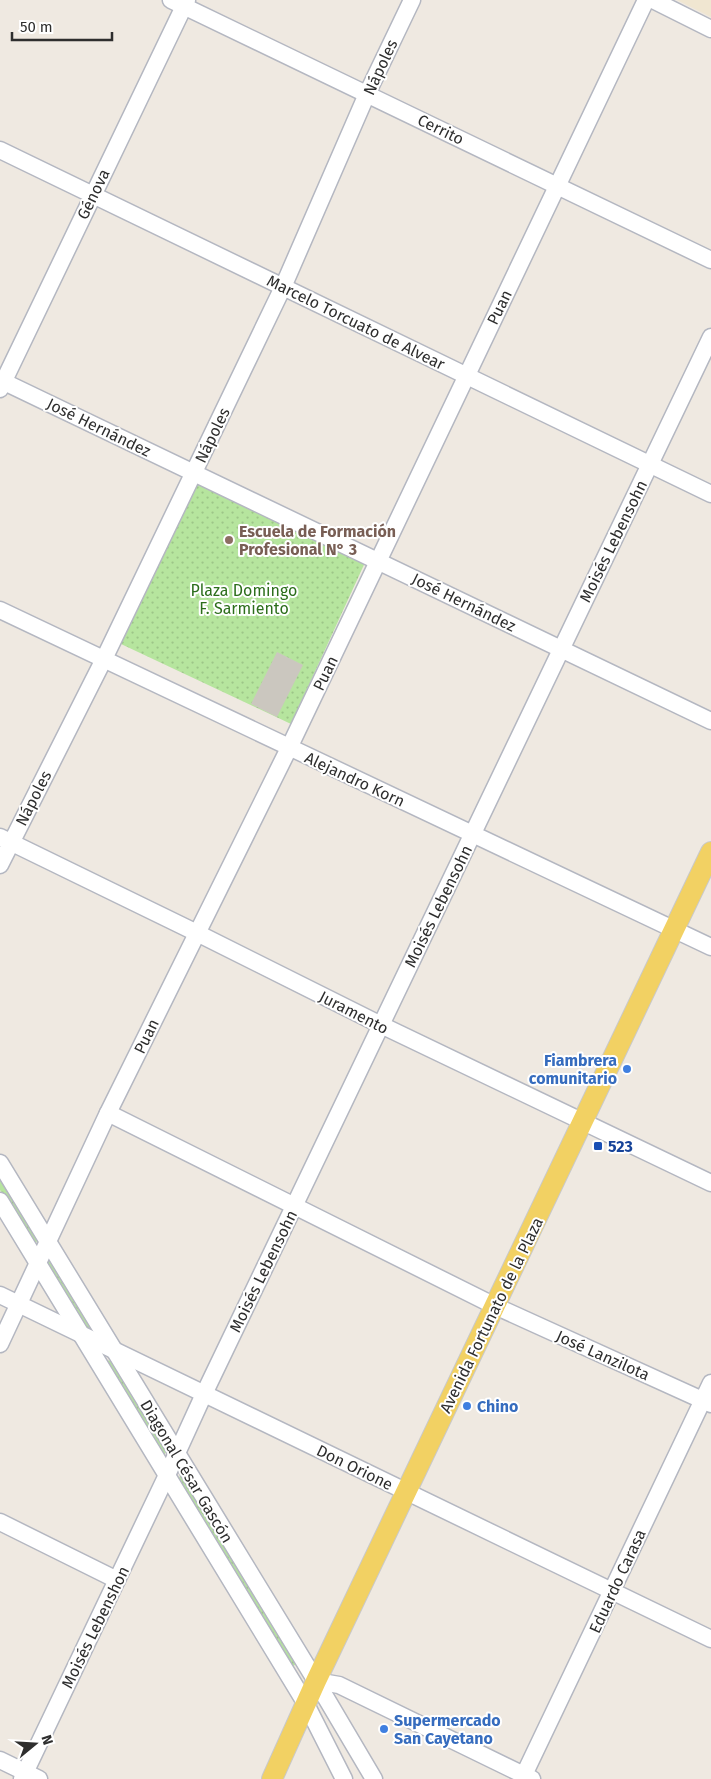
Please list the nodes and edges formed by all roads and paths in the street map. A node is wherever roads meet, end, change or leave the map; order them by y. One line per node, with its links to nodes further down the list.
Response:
1 (412, 0): 6 (street, Nápoles)
2 (646, 0): 8 (street, Puan)
3 (653, 0): 5 (street)
4 (181, 2): 6 (street, Cerrito); 9 (street, Génova)
5 (711, 29)
6 (367, 94): 8 (street, Cerrito); 11 (street, Nápoles)
7 (0, 150): 9 (street, Marcelo Torcuato de Alvear)
8 (558, 186): 10 (street, Cerrito); 13 (street, Puan)
9 (93, 195): 11 (street, Marcelo Torcuato de Alvear); 14 (street, Génova)
10 (711, 260)
11 (283, 287): 13 (street, Marcelo Torcuato de Alvear); 16 (street, Nápoles)
12 (711, 337): 15 (street, Moisés Lebensohn)
13 (467, 376): 15 (street, Marcelo Torcuato de Alvear); 18 (street, Puan)
14 (1, 383): 16 (street, José Hernández)
15 (650, 464): 17 (street, Marcelo Torcuato de Alvear); 20 (street, Moisés Lebensohn)
16 (193, 473): 18 (street, José Hernández); 21 (street, Nápoles)
17 (711, 494)
18 (378, 561): 20 (street, José Hernández); 23 (street, Puan)
19 (0, 610): 21 (street, Alejandro Korn)
20 (561, 649): 22 (street, José Hernández); 24 (street, Moisés Lebensohn)
21 (104, 659): 23 (street, Alejandro Korn); 25 (street, Nápoles)
22 (711, 721)
23 (289, 748): 24 (street, Alejandro Korn); 29 (street, Puan)
24 (472, 835): 28 (street, Alejandro Korn); 31 (street, Moisés Lebensohn)
25 (5, 839): 27 (street, Nápoles); 29 (street, Juramento)
26 (711, 852): 28 (main road, Avenida Fortunato de la Plaza)
27 (0, 865)
28 (673, 931): 30 (street, Alejandro Korn); 33 (main road, Avenida Fortunato de la Plaza)
29 (197, 933): 31 (street, Juramento); 32 (street, Puan)
30 (711, 948)
31 (381, 1025): 33 (street, Juramento); 37 (street, Moisés Lebensohn)
32 (108, 1113): 37 (street, José Lanzilota); 38 (street, Puan)
33 (583, 1122): 35 (street, Juramento); 42 (main road, Avenida Fortunato de la Plaza)
34 (0, 1163): 38 (street, Diagonal César Gascón)
35 (711, 1183)
36 (0, 1201): 39 (street, Diagonal César Gascón)
37 (294, 1207): 42 (street, José Lanzilota); 47 (street, Moisés Lebensohn)
38 (48, 1242): 39 (street, Puan); 45 (street, Diagonal César Gascón)
39 (37, 1262): 41 (street, Puan); 43 (street, Diagonal César Gascón)
40 (0, 1295): 41 (street, Don Orione)
41 (19, 1304): 43 (street, Don Orione); 44 (street, Puan)
42 (495, 1306): 48 (street, José Lanzilota); 51 (main road, Avenida Fortunato de la Plaza)
43 (81, 1334): 45 (street, Don Orione); 50 (street, Diagonal César Gascón)
44 (0, 1344)
45 (114, 1351): 47 (street, Don Orione); 49 (street, Diagonal César Gascón)
46 (711, 1383): 48 (street, Eduardo Carasa)
47 (204, 1394): 49 (street, Moisés Lebensohn); 51 (street, Don Orione)
48 (707, 1402): 54 (street, Eduardo Carasa)
49 (177, 1454): 50 (street, Moisés Lebensohn); 56 (street, Diagonal César Gascón)
50 (167, 1475): 53 (street, Moisés Lebenshon); 57 (street, Diagonal César Gascón)
51 (406, 1492): 54 (street, Don Orione); 56 (main road, Avenida Fortunato de la Plaza)
52 (0, 1522): 53 (street)
53 (117, 1580): 59 (street, Moisés Lebenshon)
54 (612, 1591): 55 (street, Don Orione); 60 (street, Eduardo Carasa)
55 (711, 1639)
56 (316, 1681): 57 (main road, Avenida Fortunato de la Plaza); 60 (street); 63 (street, Diagonal César Gascón)
57 (306, 1704): 61 (main road, Avenida Fortunato de la Plaza); 62 (street, Diagonal César Gascón)
58 (0, 1760): 59 (street)
59 (29, 1777)
60 (526, 1778)
61 (272, 1779)
62 (344, 1779)
63 (374, 1779)

